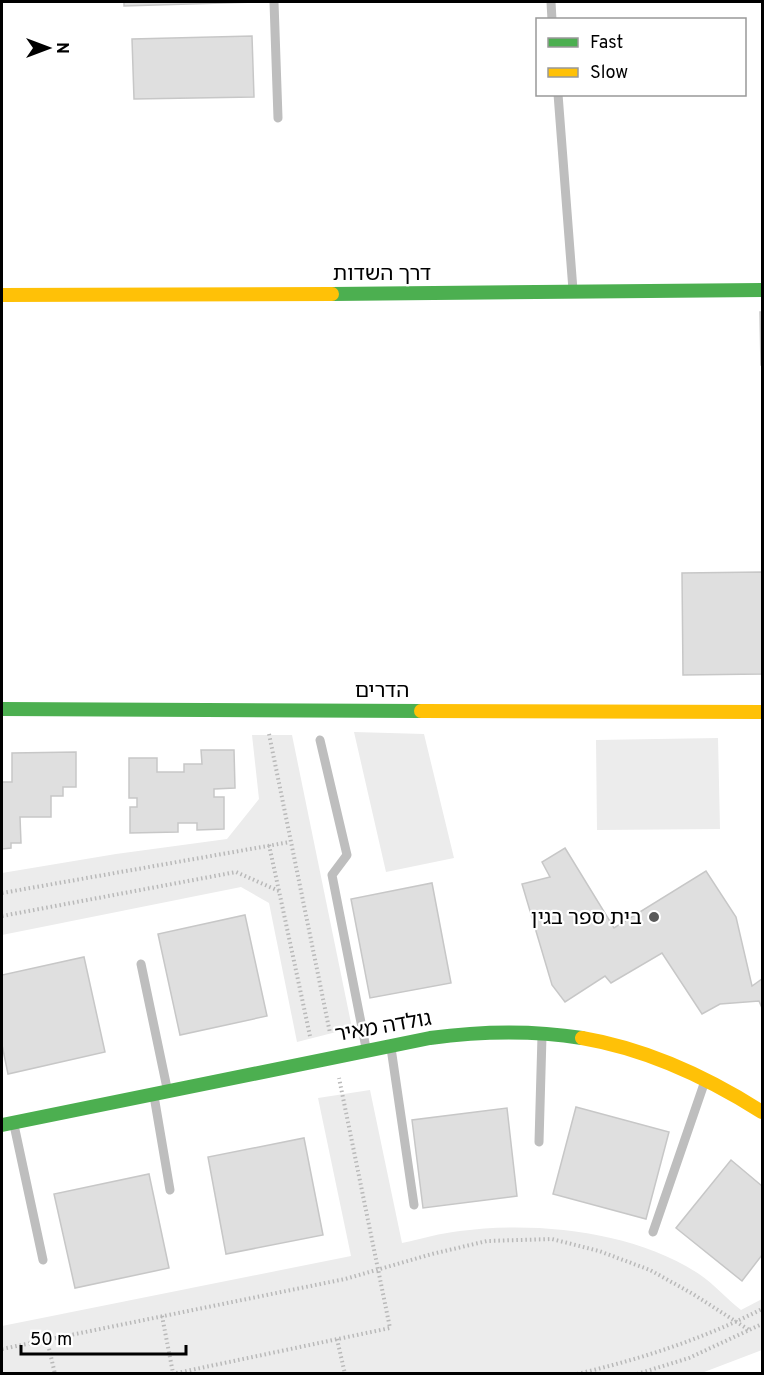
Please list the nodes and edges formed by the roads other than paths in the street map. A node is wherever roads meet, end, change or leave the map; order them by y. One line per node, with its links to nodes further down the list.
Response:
1 (274, 2): 5 (lane)
2 (551, 2): 3 (lane)
3 (552, 18)
4 (558, 96): 7 (lane)
5 (278, 118)
6 (762, 290): 7 (street, דרך השדות)
7 (573, 293): 8 (street, דרך השדות)
8 (2, 295)
9 (2, 709): 10 (street, הדרים)
10 (762, 712)
11 (320, 740): 15 (lane)
12 (141, 964): 17 (lane)
13 (542, 1034): 14 (street, גולדה מאיר); 16 (street, גולדה מאיר); 20 (lane)
14 (390, 1045): 15 (street, גולדה מאיר); 22 (lane)
15 (366, 1050): 17 (street, גולדה מאיר)
16 (706, 1079): 18 (street, גולדה מאיר); 23 (lane)
17 (160, 1092): 19 (street, גולדה מאיר); 21 (lane)
18 (762, 1112)
19 (5, 1123): 24 (lane)
20 (539, 1142)
21 (170, 1190)
22 (414, 1205)
23 (652, 1232)
24 (43, 1260)

